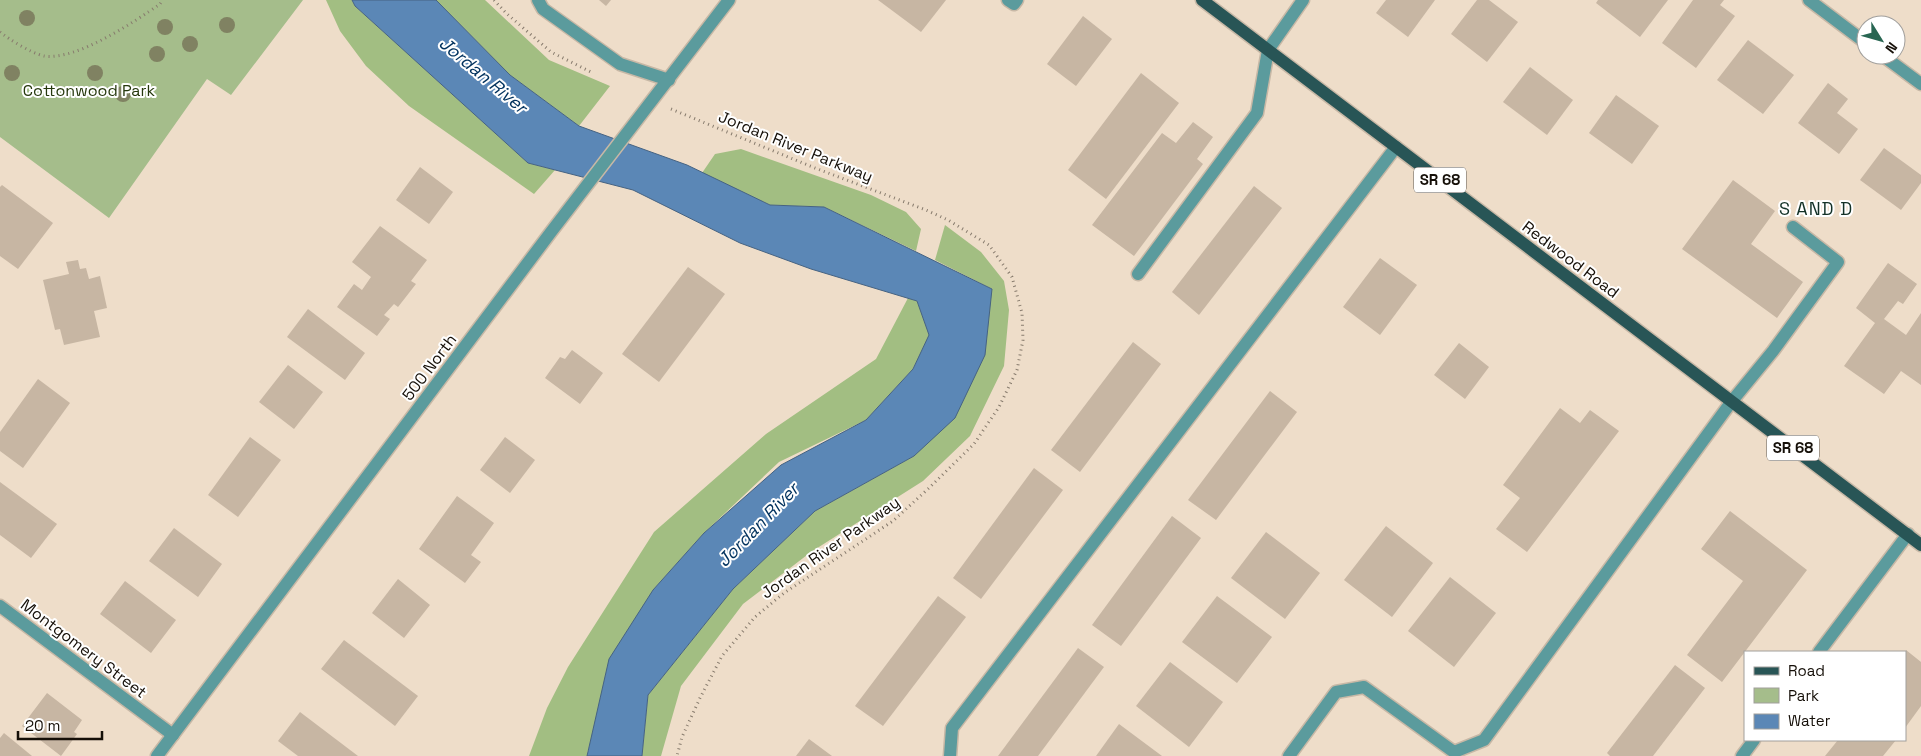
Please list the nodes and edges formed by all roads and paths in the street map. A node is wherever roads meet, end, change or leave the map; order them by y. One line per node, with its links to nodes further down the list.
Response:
1 (163, 0): 10 (path)
2 (494, 0): 14 (path)
3 (538, 0): 15 (street)
4 (729, 0): 15 (street, 500 North)
5 (1008, 0): 6 (street)
6 (1017, 0)
7 (1202, 0): 12 (main road, Redwood Road / SR 68)
8 (1303, 0): 12 (street)
9 (1809, 0): 11 (street)
10 (0, 32)
11 (1856, 35)
12 (1268, 50): 18 (main road, Redwood Road / SR 68); 20 (street)
13 (1895, 65): 16 (street)
14 (600, 76)
15 (668, 80): 26 (street, 500 North)
16 (1921, 84)
17 (674, 110): 29 (path, Jordan River Parkway)
18 (1396, 147): 21 (main road, Redwood Road / SR 68); 30 (street)
19 (1793, 227): 21 (street)
20 (1138, 274)
21 (1732, 401): 22 (main road, Redwood Road / SR 68); 31 (street)
22 (1908, 534): 23 (main road, Redwood Road / SR 68); 25 (street)
23 (1921, 545)
24 (0, 606): 26 (street, Montgomery Street)
25 (1820, 651)
26 (173, 734): 28 (street, 500 North)
27 (1753, 741): 32 (street)
28 (157, 756)
29 (677, 756)
30 (950, 756)
31 (1289, 756)
32 (1742, 756)

